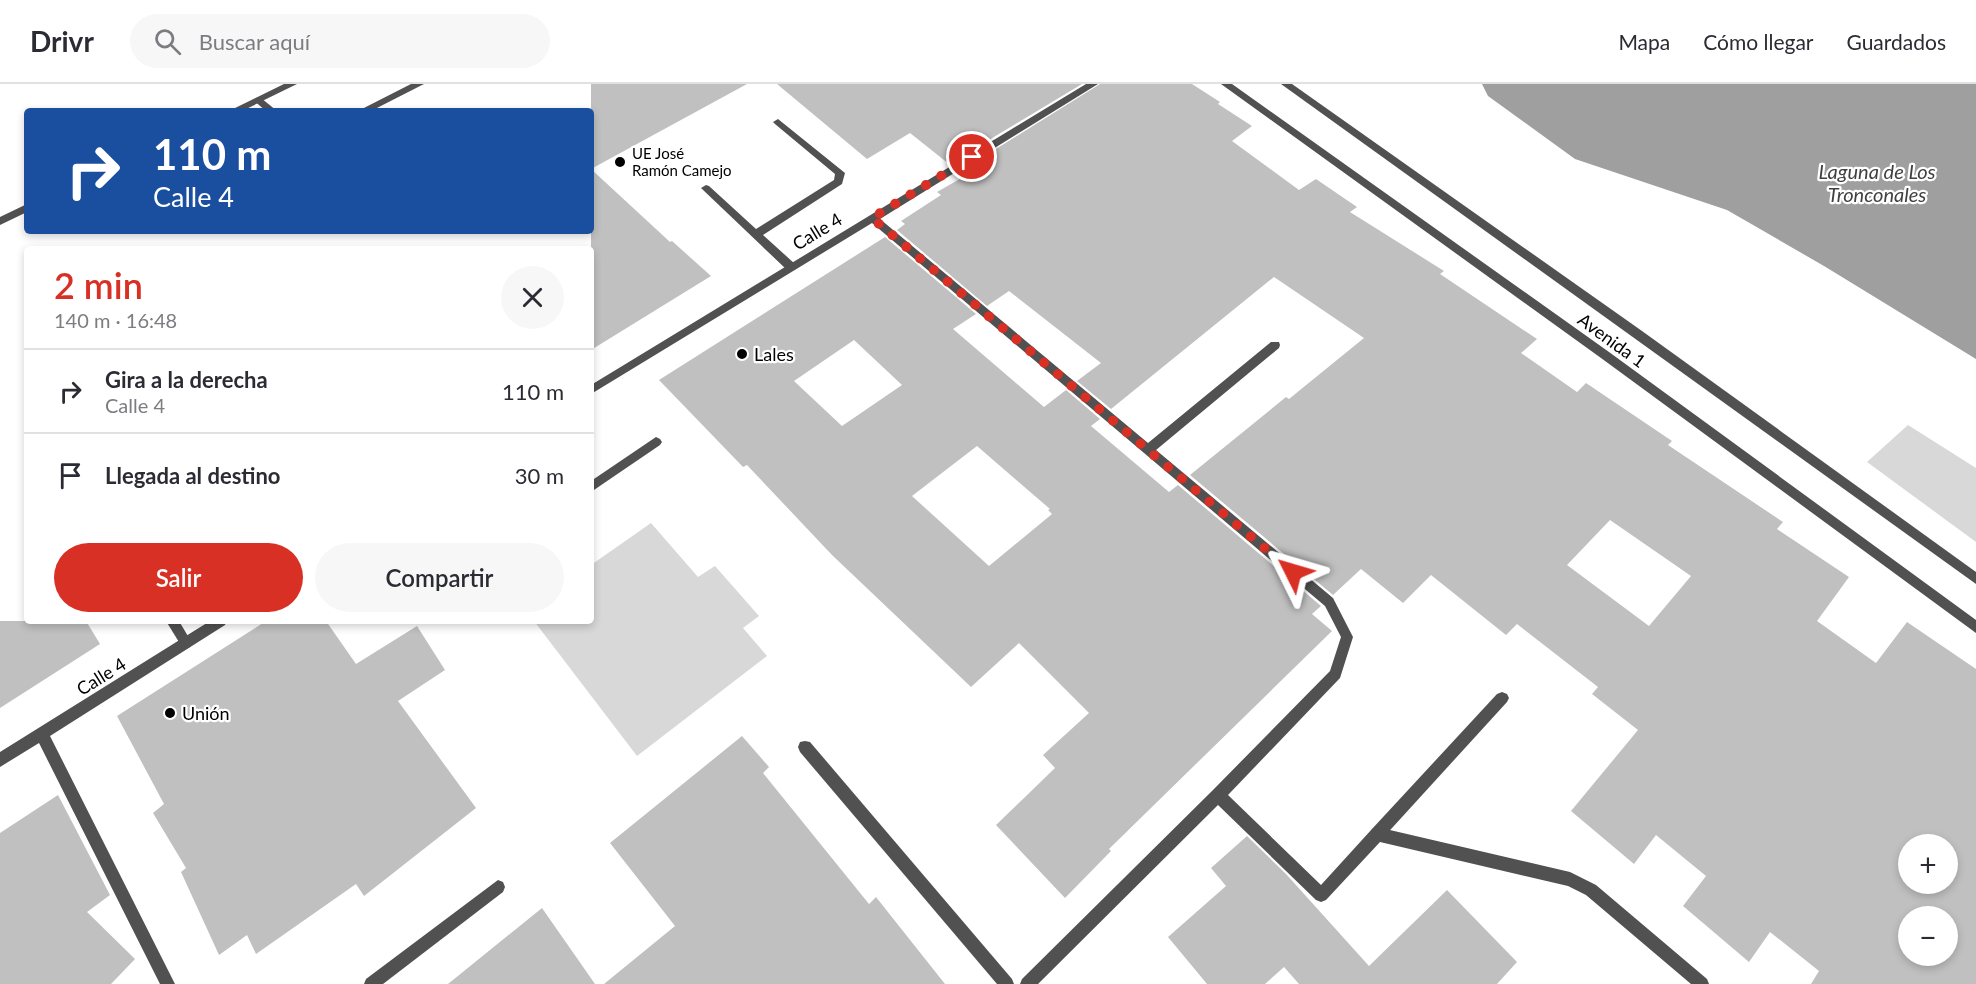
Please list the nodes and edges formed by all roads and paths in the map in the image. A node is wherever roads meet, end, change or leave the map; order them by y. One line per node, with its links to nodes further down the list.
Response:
1 (292, 84): 6 (street)
2 (419, 84): 9 (street)
3 (1093, 84): 13 (street, Calle 4)
4 (1226, 84): 25 (street, Avenida 1)
5 (1286, 84): 22 (street, Avenida 1)
6 (258, 100): 7 (street); 8 (street)
7 (241, 108)
8 (268, 108)
9 (369, 108)
10 (778, 122): 15 (street)
11 (706, 188): 15 (street)
12 (24, 209): 14 (street)
13 (872, 218): 16 (street, Calle 4); 20 (street)
14 (0, 221)
15 (756, 234): 16 (street)
16 (791, 267): 18 (street, Calle 4)
17 (1275, 345): 20 (street)
18 (594, 388)
19 (656, 441): 21 (street)
20 (1148, 450): 31 (street)
21 (594, 485)
22 (1976, 579)
23 (174, 624): 26 (street)
24 (216, 624): 26 (street, Calle 4)
25 (1976, 627)
26 (186, 643): 28 (street, Calle 4)
27 (1502, 698): 32 (street)
28 (42, 734): 30 (street, Calle 4); 34 (street)
29 (805, 747): 36 (street)
30 (0, 760)
31 (1218, 795): 32 (street); 37 (street)
32 (1377, 834): 38 (street)
33 (498, 887): 35 (street)
34 (168, 984)
35 (371, 984)
36 (1007, 984)
37 (1027, 984)
38 (1702, 984)

